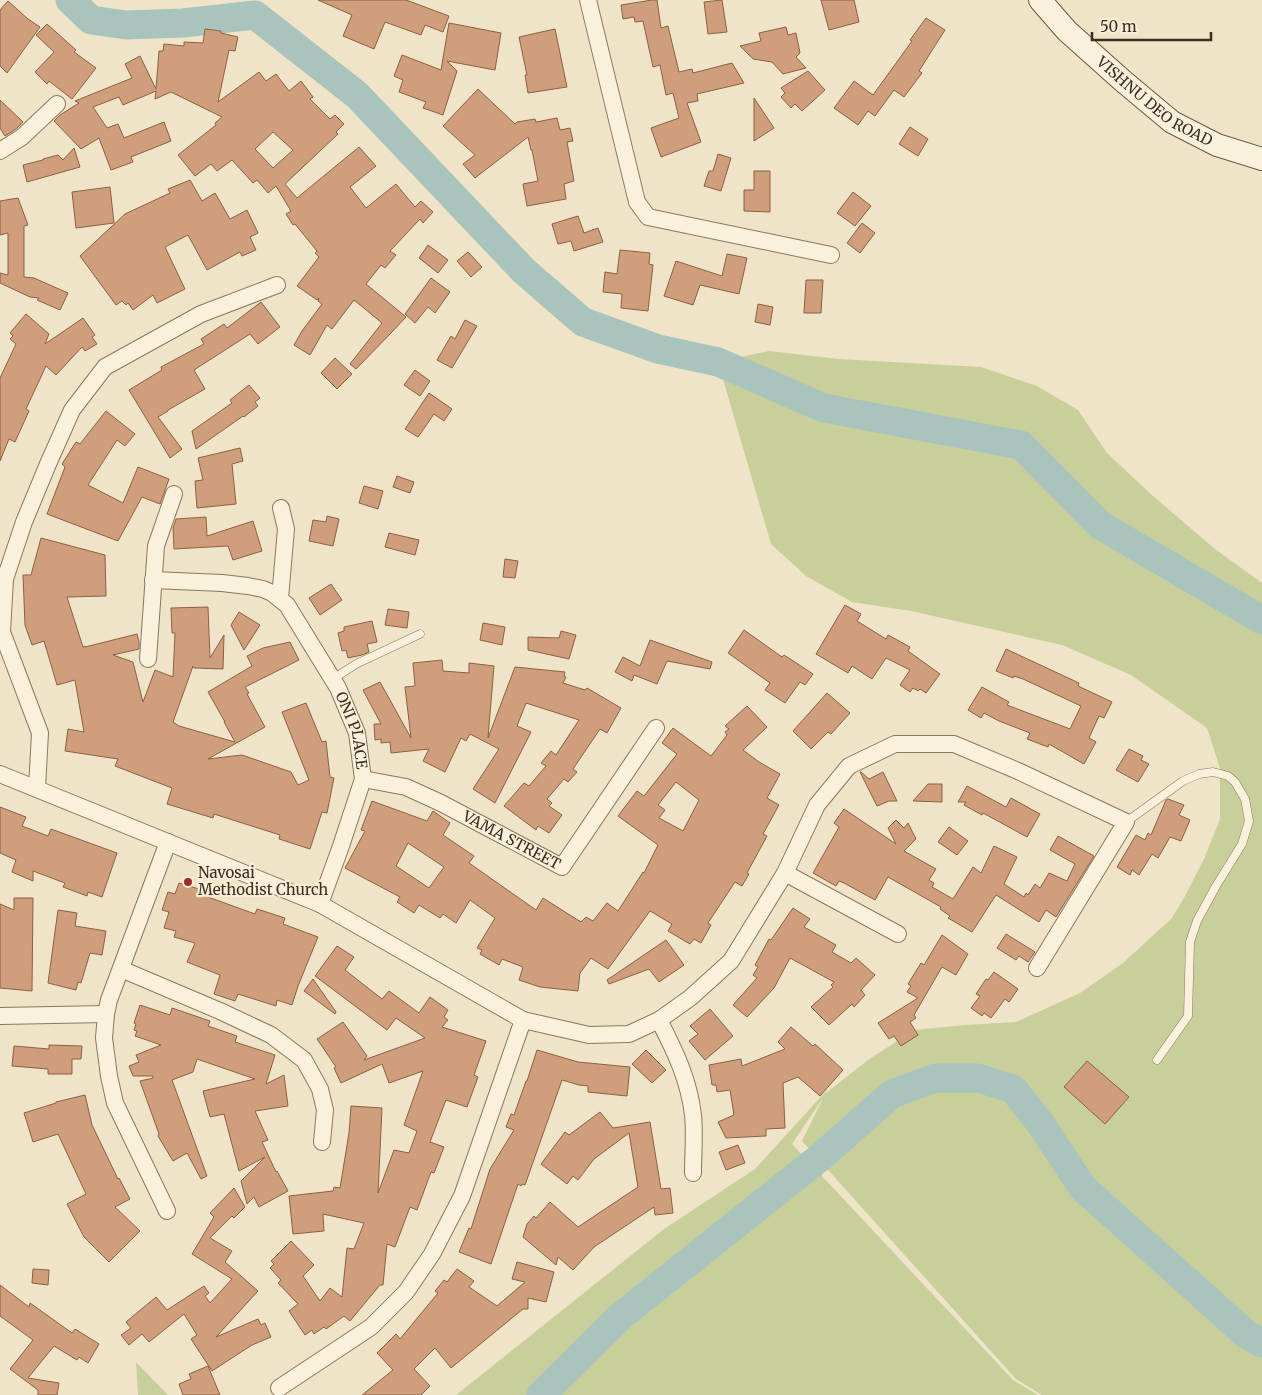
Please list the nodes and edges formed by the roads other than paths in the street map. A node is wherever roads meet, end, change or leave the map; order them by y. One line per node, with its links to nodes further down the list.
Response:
1 (588, 0): 6 (street)
2 (1040, 0): 5 (street, VISHNU DEO ROAD)
3 (57, 104): 4 (street)
4 (0, 151)
5 (1262, 159)
6 (831, 255)
7 (277, 285): 18 (street)
8 (174, 494): 10 (street)
9 (281, 508): 11 (street)
10 (153, 580): 11 (street); 13 (street)
11 (280, 598): 14 (street, ONI PLACE)
12 (420, 634): 14 (lane)
13 (148, 659)
14 (333, 679): 17 (street, ONI PLACE)
15 (656, 728): 17 (street, VAMA STREET)
16 (0, 774): 18 (street)
17 (363, 779): 22 (street, ONI PLACE)
18 (37, 788): 20 (street)
19 (1126, 822): 21 (street); 24 (street); 30 (lane)
20 (168, 842): 22 (street); 25 (street)
21 (785, 872): 23 (street); 29 (street)
22 (320, 904): 28 (street)
23 (898, 934)
24 (1037, 968)
25 (122, 969): 26 (street); 31 (street)
26 (106, 1014): 27 (street); 33 (street)
27 (0, 1016)
28 (523, 1020): 29 (street); 34 (street)
29 (659, 1020): 32 (street)
30 (1157, 1060)
31 (322, 1142)
32 (693, 1173)
33 (167, 1211)
34 (279, 1388)

